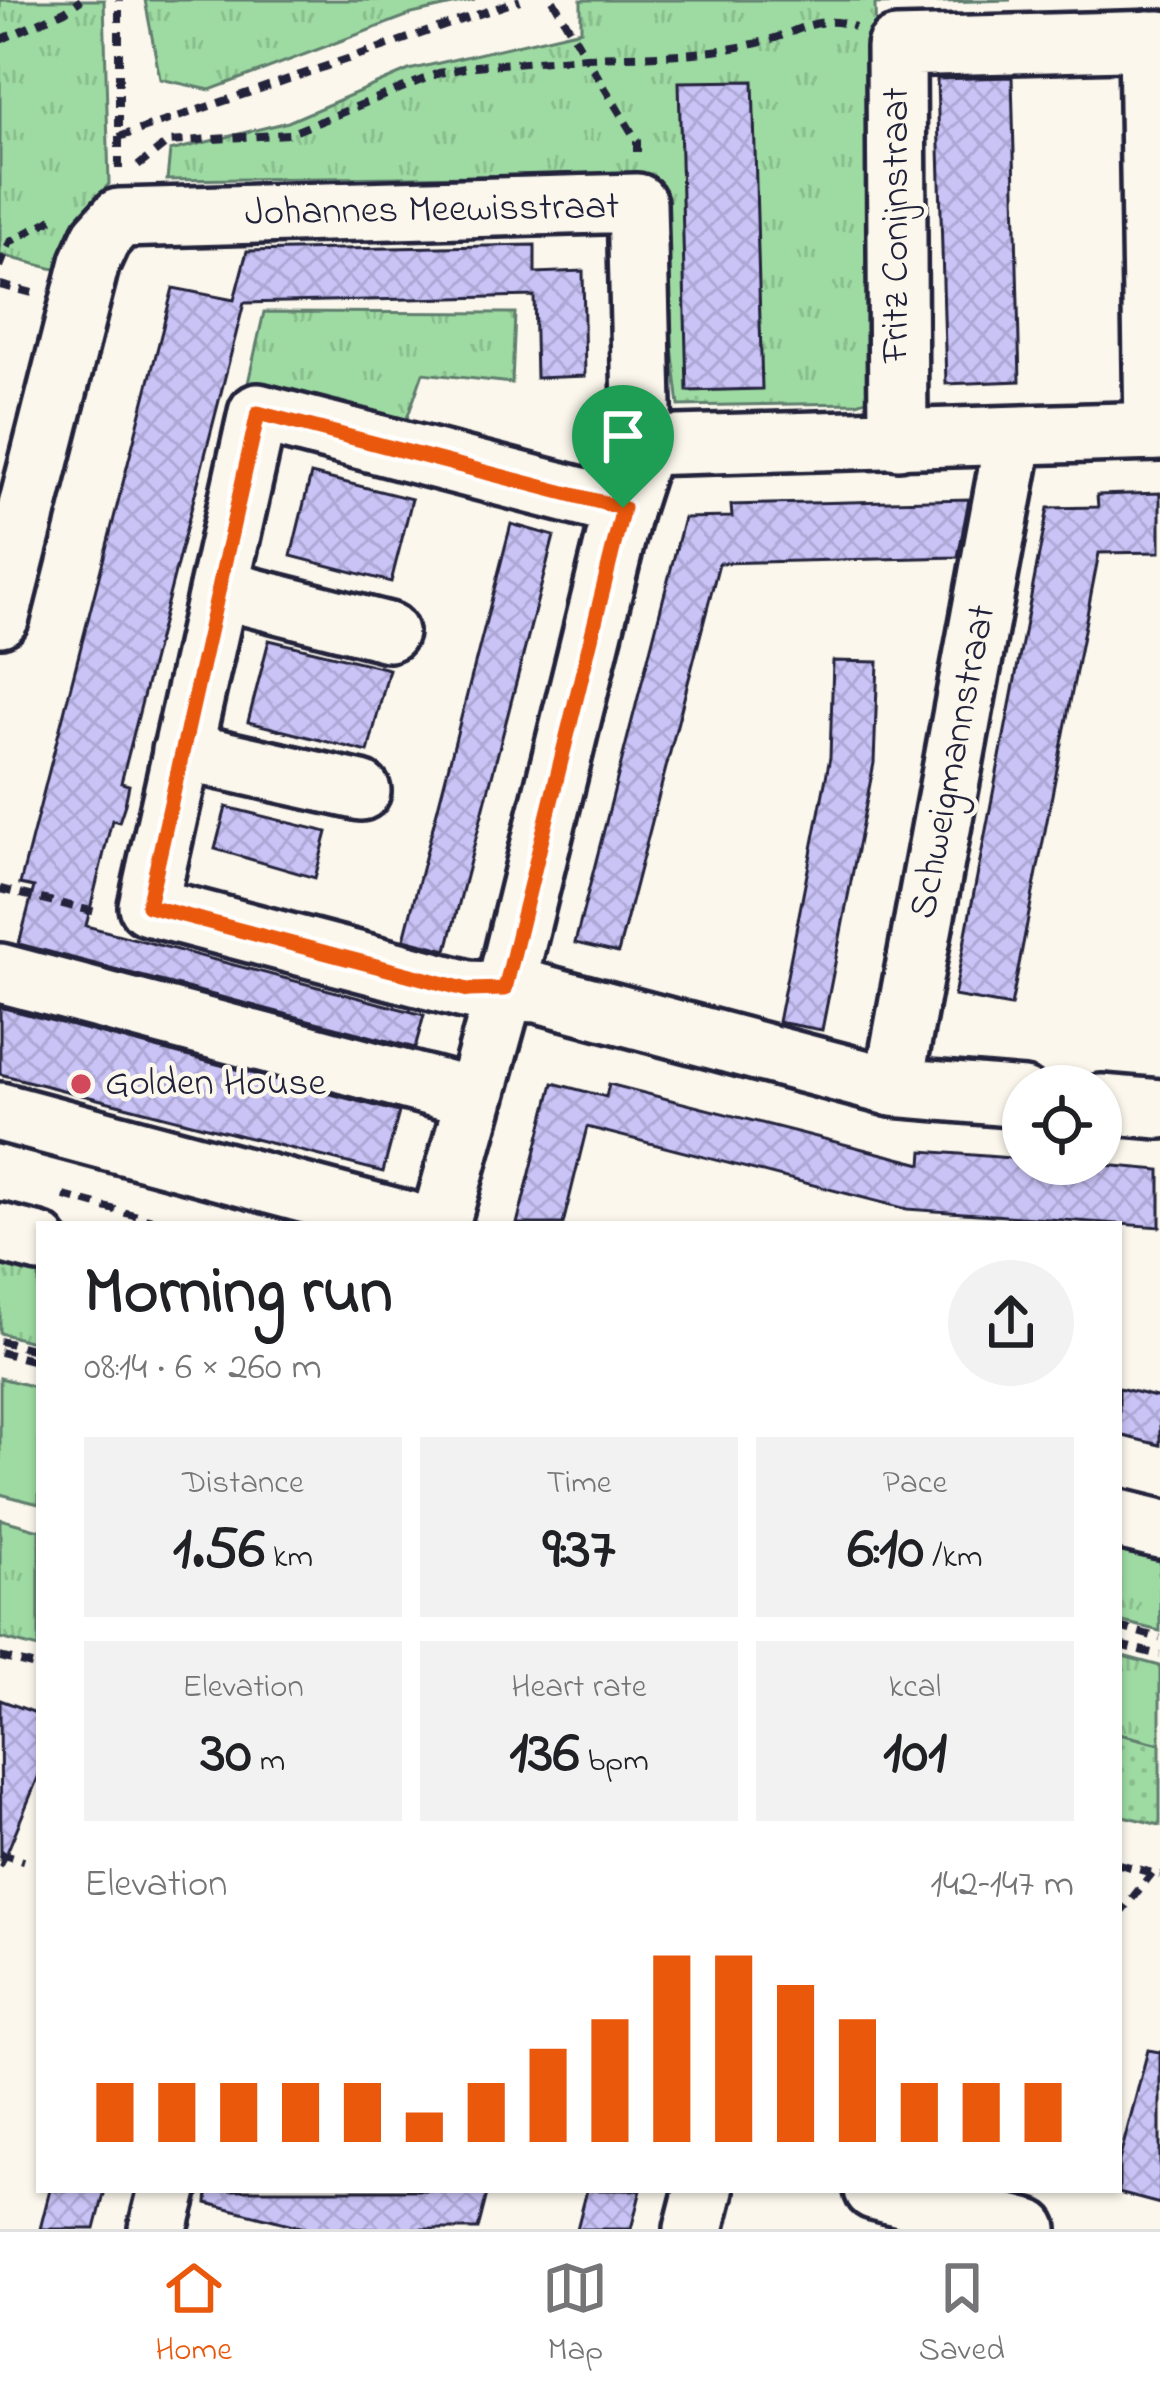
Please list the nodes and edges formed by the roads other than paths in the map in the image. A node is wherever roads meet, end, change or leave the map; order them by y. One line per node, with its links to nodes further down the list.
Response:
1 (1154, 40): 2 (street, Fritz Conijnstraat); 4 (street, Fritz Conijnstraat)
2 (1157, 431): 3 (street, Fritz Conijnstraat)
3 (1014, 436): 4 (street, Fritz Conijnstraat); 14 (street, Schweigmannstraat)
4 (898, 440): 5 (street, Fritz Conijnstraat)
5 (643, 446): 6 (street, Johannes Meewisstraat); 8 (street, Johannes Meewisstraat)
6 (623, 508): 7 (street); 13 (street, Johannes Meewisstraat)
7 (219, 589): 9 (street); 10 (street)
8 (0, 616)
9 (388, 632)
10 (182, 751): 11 (street); 13 (street)
11 (361, 791)
12 (0, 973): 16 (street)
13 (505, 989): 14 (street); 16 (street, Johannes Meewisstraat)
14 (893, 1087): 15 (street)
15 (1002, 1096)
16 (475, 1098): 21 (street, Johannes Meewisstraat)
17 (1122, 1106): 18 (street)
18 (1160, 1109)
19 (0, 1112): 20 (street)
20 (408, 1221)
21 (441, 1221)
22 (36, 1224): 23 (street)
23 (0, 1233)
24 (1122, 1520): 25 (street)
25 (1160, 1529)
26 (167, 2193): 30 (street)
27 (703, 2193): 31 (street)
28 (900, 2193): 29 (street)
29 (969, 2201): 32 (street)
30 (158, 2229)
31 (694, 2229)
32 (1028, 2229)

